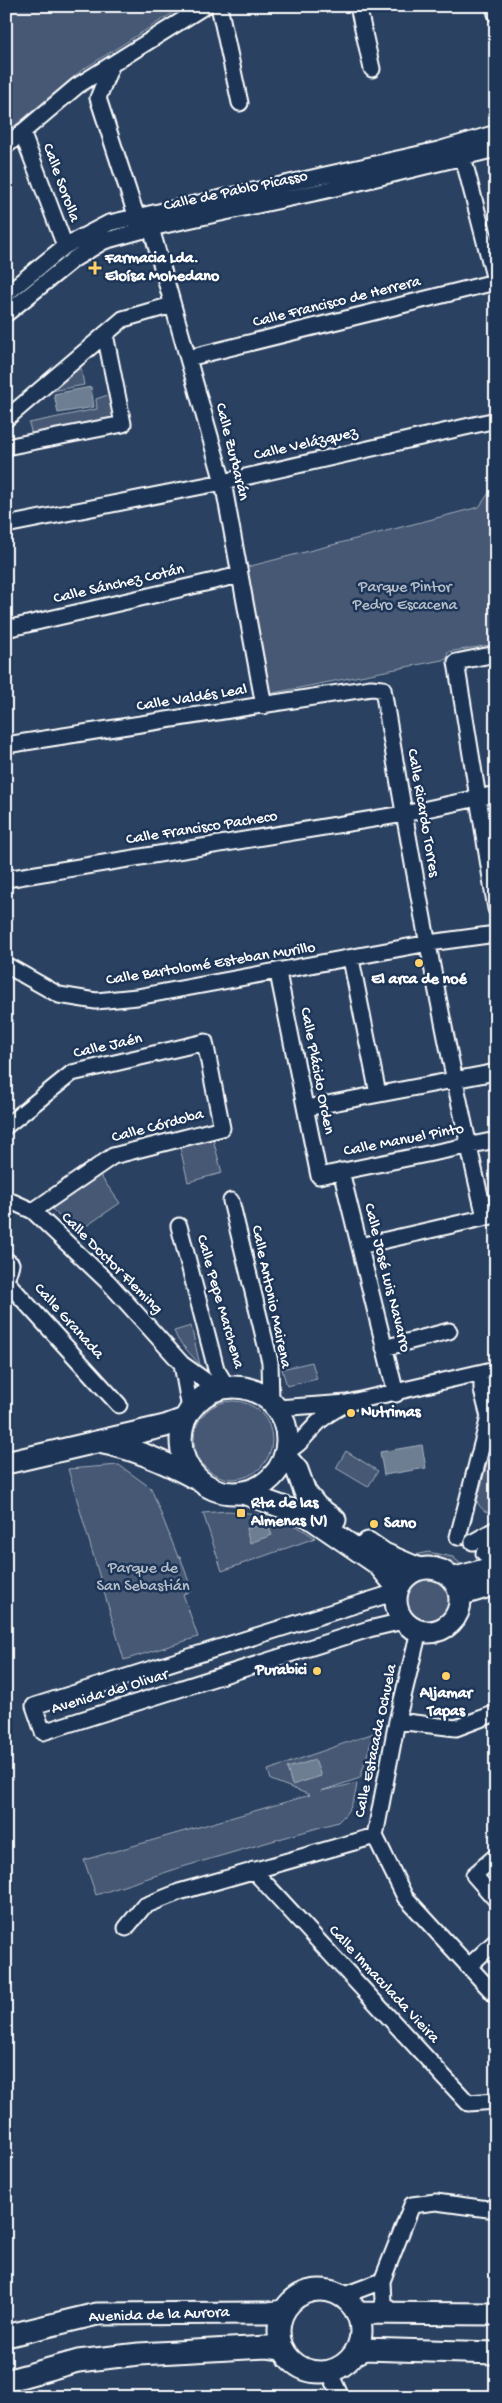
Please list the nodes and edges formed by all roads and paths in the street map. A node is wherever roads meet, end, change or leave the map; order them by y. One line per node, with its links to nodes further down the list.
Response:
1 (206, 6): 6 (street)
2 (219, 6): 10 (street)
3 (358, 6): 7 (street)
4 (494, 6): 5 (street)
5 (496, 14)
6 (111, 66): 8 (street); 9 (street)
7 (372, 69)
8 (77, 86): 9 (street); 11 (street)
9 (98, 98): 16 (street)
10 (240, 103)
11 (22, 132): 13 (street); 18 (street, Calle Sorolla)
12 (496, 133): 16 (street, Calle de Pablo Picasso)
13 (6, 146)
14 (496, 148): 15 (street, Calle de Pablo Picasso)
15 (463, 157): 17 (street, Calle de Pablo Picasso); 19 (street)
16 (137, 218): 17 (street); 18 (street, Calle de Pablo Picasso)
17 (151, 228): 21 (street, Calle Zurbarán); 22 (street, Calle de Pablo Picasso)
18 (65, 246): 20 (street, Calle de Pablo Picasso)
19 (496, 283): 24 (street, Calle Francisco de Herrera)
20 (6, 294)
21 (172, 305): 23 (street); 24 (street, Calle Zurbarán)
22 (6, 314)
23 (105, 334): 25 (street); 27 (street)
24 (188, 358): 28 (street, Calle Zurbarán)
25 (6, 419)
26 (496, 420): 28 (street, Calle Velázquez)
27 (6, 448)
28 (223, 482): 29 (street, Calle Velázquez); 30 (street, Calle Zurbarán)
29 (6, 525)
30 (240, 575): 31 (street, Calle Sánchez Cotán); 34 (street, Calle Zurbarán)
31 (6, 629)
32 (496, 654): 37 (street)
33 (383, 689): 34 (street, Calle Valdés Leal); 38 (street, Calle Ricardo Torres)
34 (264, 706): 35 (street, Calle Valdés Leal)
35 (6, 745)
36 (496, 794): 37 (street, Calle Francisco Pacheco)
37 (477, 799): 38 (street, Calle Francisco Pacheco); 40 (street)
38 (404, 814): 39 (street, Calle Francisco Pacheco); 42 (street, Calle Ricardo Torres)
39 (6, 879)
40 (496, 909)
41 (496, 934): 42 (street, Calle Bartolomé Esteban Murillo)
42 (429, 943): 43 (street, Calle Bartolomé Esteban Murillo); 48 (street, Calle Ricardo Torres)
43 (351, 960): 45 (street, Calle Bartolomé Esteban Murillo); 49 (street)
44 (6, 965): 45 (street, Calle Bartolomé Esteban Murillo)
45 (278, 973): 50 (street, Calle Plácido Orden)
46 (205, 1042): 51 (street, Calle Jaén); 58 (street, Calle Córdoba)
47 (496, 1072): 48 (street)
48 (456, 1080): 49 (street); 53 (street, Calle Ricardo Torres)
49 (378, 1094): 50 (street)
50 (306, 1108): 55 (street, Calle Plácido Orden)
51 (6, 1126)
52 (496, 1140): 53 (street, Calle Manuel Pinto)
53 (468, 1146): 54 (street, Calle Manuel Pinto); 59 (street, Calle Ricardo Torres)
54 (341, 1171): 55 (street, Calle Manuel Pinto); 61 (street, Calle José Luis Navarro)
55 (319, 1176)
56 (6, 1199): 58 (street, Calle Doctor Fleming)
57 (231, 1201): 71 (street, Calle Antonio Mairena)
58 (33, 1211): 65 (street, Calle Doctor Fleming)
59 (491, 1216): 61 (street)
60 (179, 1226): 67 (street, Calle Pepe Marchena)
61 (360, 1246): 64 (street, Calle José Luis Navarro)
62 (6, 1260): 72 (street, Calle Granada)
63 (448, 1331): 64 (street)
64 (384, 1348): 68 (street, Calle José Luis Navarro)
65 (182, 1364): 67 (street, Calle Doctor Fleming); 73 (street)
66 (489, 1372): 68 (street); 74 (street)
67 (222, 1388): 71 (main road); 73 (main road)
68 (396, 1394): 70 (street)
69 (496, 1398): 74 (street)
70 (347, 1403): 71 (street); 76 (street)
71 (274, 1404): 76 (main road)
72 (120, 1405)
73 (187, 1414): 75 (main road); 78 (main road)
74 (492, 1417): 82 (street)
75 (98, 1442): 77 (main road); 78 (main road)
76 (286, 1454): 79 (main road); 84 (main road)
77 (6, 1463)
78 (196, 1478): 79 (main road)
79 (243, 1493): 87 (main road)
80 (496, 1529): 83 (street)
81 (496, 1534): 83 (street)
82 (458, 1537)
83 (484, 1554): 86 (main road)
84 (419, 1569): 86 (main road); 87 (main road)
85 (496, 1584): 86 (main road)
86 (456, 1587): 88 (main road)
87 (397, 1590): 88 (main road); 88 (street, Avenida del Olivar)
88 (411, 1626): 90 (street, Calle Estacada Ochuela)
89 (496, 1713): 90 (street)
90 (397, 1721): 91 (street, Calle Estacada Ochuela)
91 (375, 1836): 93 (street); 97 (street, Calle Estacada Ochuela)
92 (496, 1856): 94 (street)
93 (253, 1870): 95 (street); 99 (street, Calle Inmaculada Vieira)
94 (496, 1900)
95 (126, 1928)
96 (496, 1941): 97 (street)
97 (468, 1967): 98 (street, Calle Estacada Ochuela)
98 (496, 1996)
99 (496, 2101)
100 (496, 2207): 101 (street)
101 (382, 2282): 102 (street); 105 (street)
102 (342, 2296): 103 (main road); 104 (main road)
103 (283, 2310): 107 (main road, Avenida de la Aurora); 108 (main road)
104 (357, 2312): 105 (main road); 110 (main road)
105 (391, 2312): 106 (main road)
106 (496, 2314)
107 (6, 2336)
108 (282, 2349): 111 (main road); 112 (main road)
109 (496, 2353): 110 (main road)
110 (354, 2354): 111 (main road)
111 (329, 2371): 113 (street)
112 (6, 2381)
113 (341, 2397)

